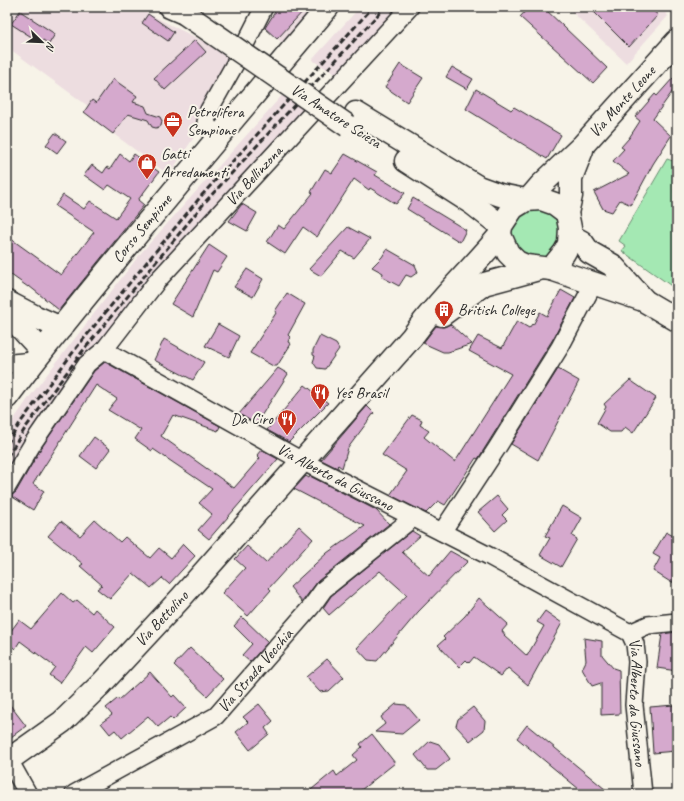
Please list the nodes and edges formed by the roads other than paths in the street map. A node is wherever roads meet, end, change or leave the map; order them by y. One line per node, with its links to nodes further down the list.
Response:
1 (264, 7): 7 (street)
2 (328, 7): 7 (street, Corso Sempione)
3 (410, 7): 21 (street, Via Bellinzona)
4 (184, 9): 6 (street, Via Amatore Sciesa)
5 (677, 41): 8 (street, Via Monte Leone)
6 (352, 119): 9 (street, Via Amatore Sciesa); 11 (street, Via Amatore Sciesa)
7 (216, 139): 19 (street, Corso Sempione)
8 (583, 145): 9 (street, Via Monte Leone); 10 (street, Via Monte Leone)
9 (528, 199): 10 (street); 11 (street)
10 (567, 213): 12 (street)
11 (501, 230): 13 (street); 20 (street)
12 (570, 236): 13 (street); 15 (street)
13 (545, 269): 14 (street); 20 (street)
14 (594, 283): 15 (street); 28 (street)
15 (643, 300): 18 (street)
16 (7, 302): 19 (street)
17 (7, 313): 22 (street)
18 (677, 320)
19 (61, 328): 22 (street, Corso Sempione)
20 (412, 337): 25 (street)
21 (104, 350): 25 (street, Via Alberto da Giussano); 26 (street, Via Bellinzona)
22 (38, 356): 23 (street); 24 (street, Corso Sempione)
23 (7, 365)
24 (7, 397)
25 (302, 461): 27 (street, Via Alberto da Giussano); 31 (street, Via Bettolino)
26 (7, 487)
27 (414, 517): 28 (street, Via Alberto da Giussano); 33 (street, Via Strada Vecchia)
28 (442, 532): 30 (street, Via Alberto da Giussano)
29 (677, 622): 30 (street)
30 (630, 633): 34 (street, Via Alberto da Giussano)
31 (8, 760): 32 (street)
32 (28, 794)
33 (74, 794)
34 (643, 794)

